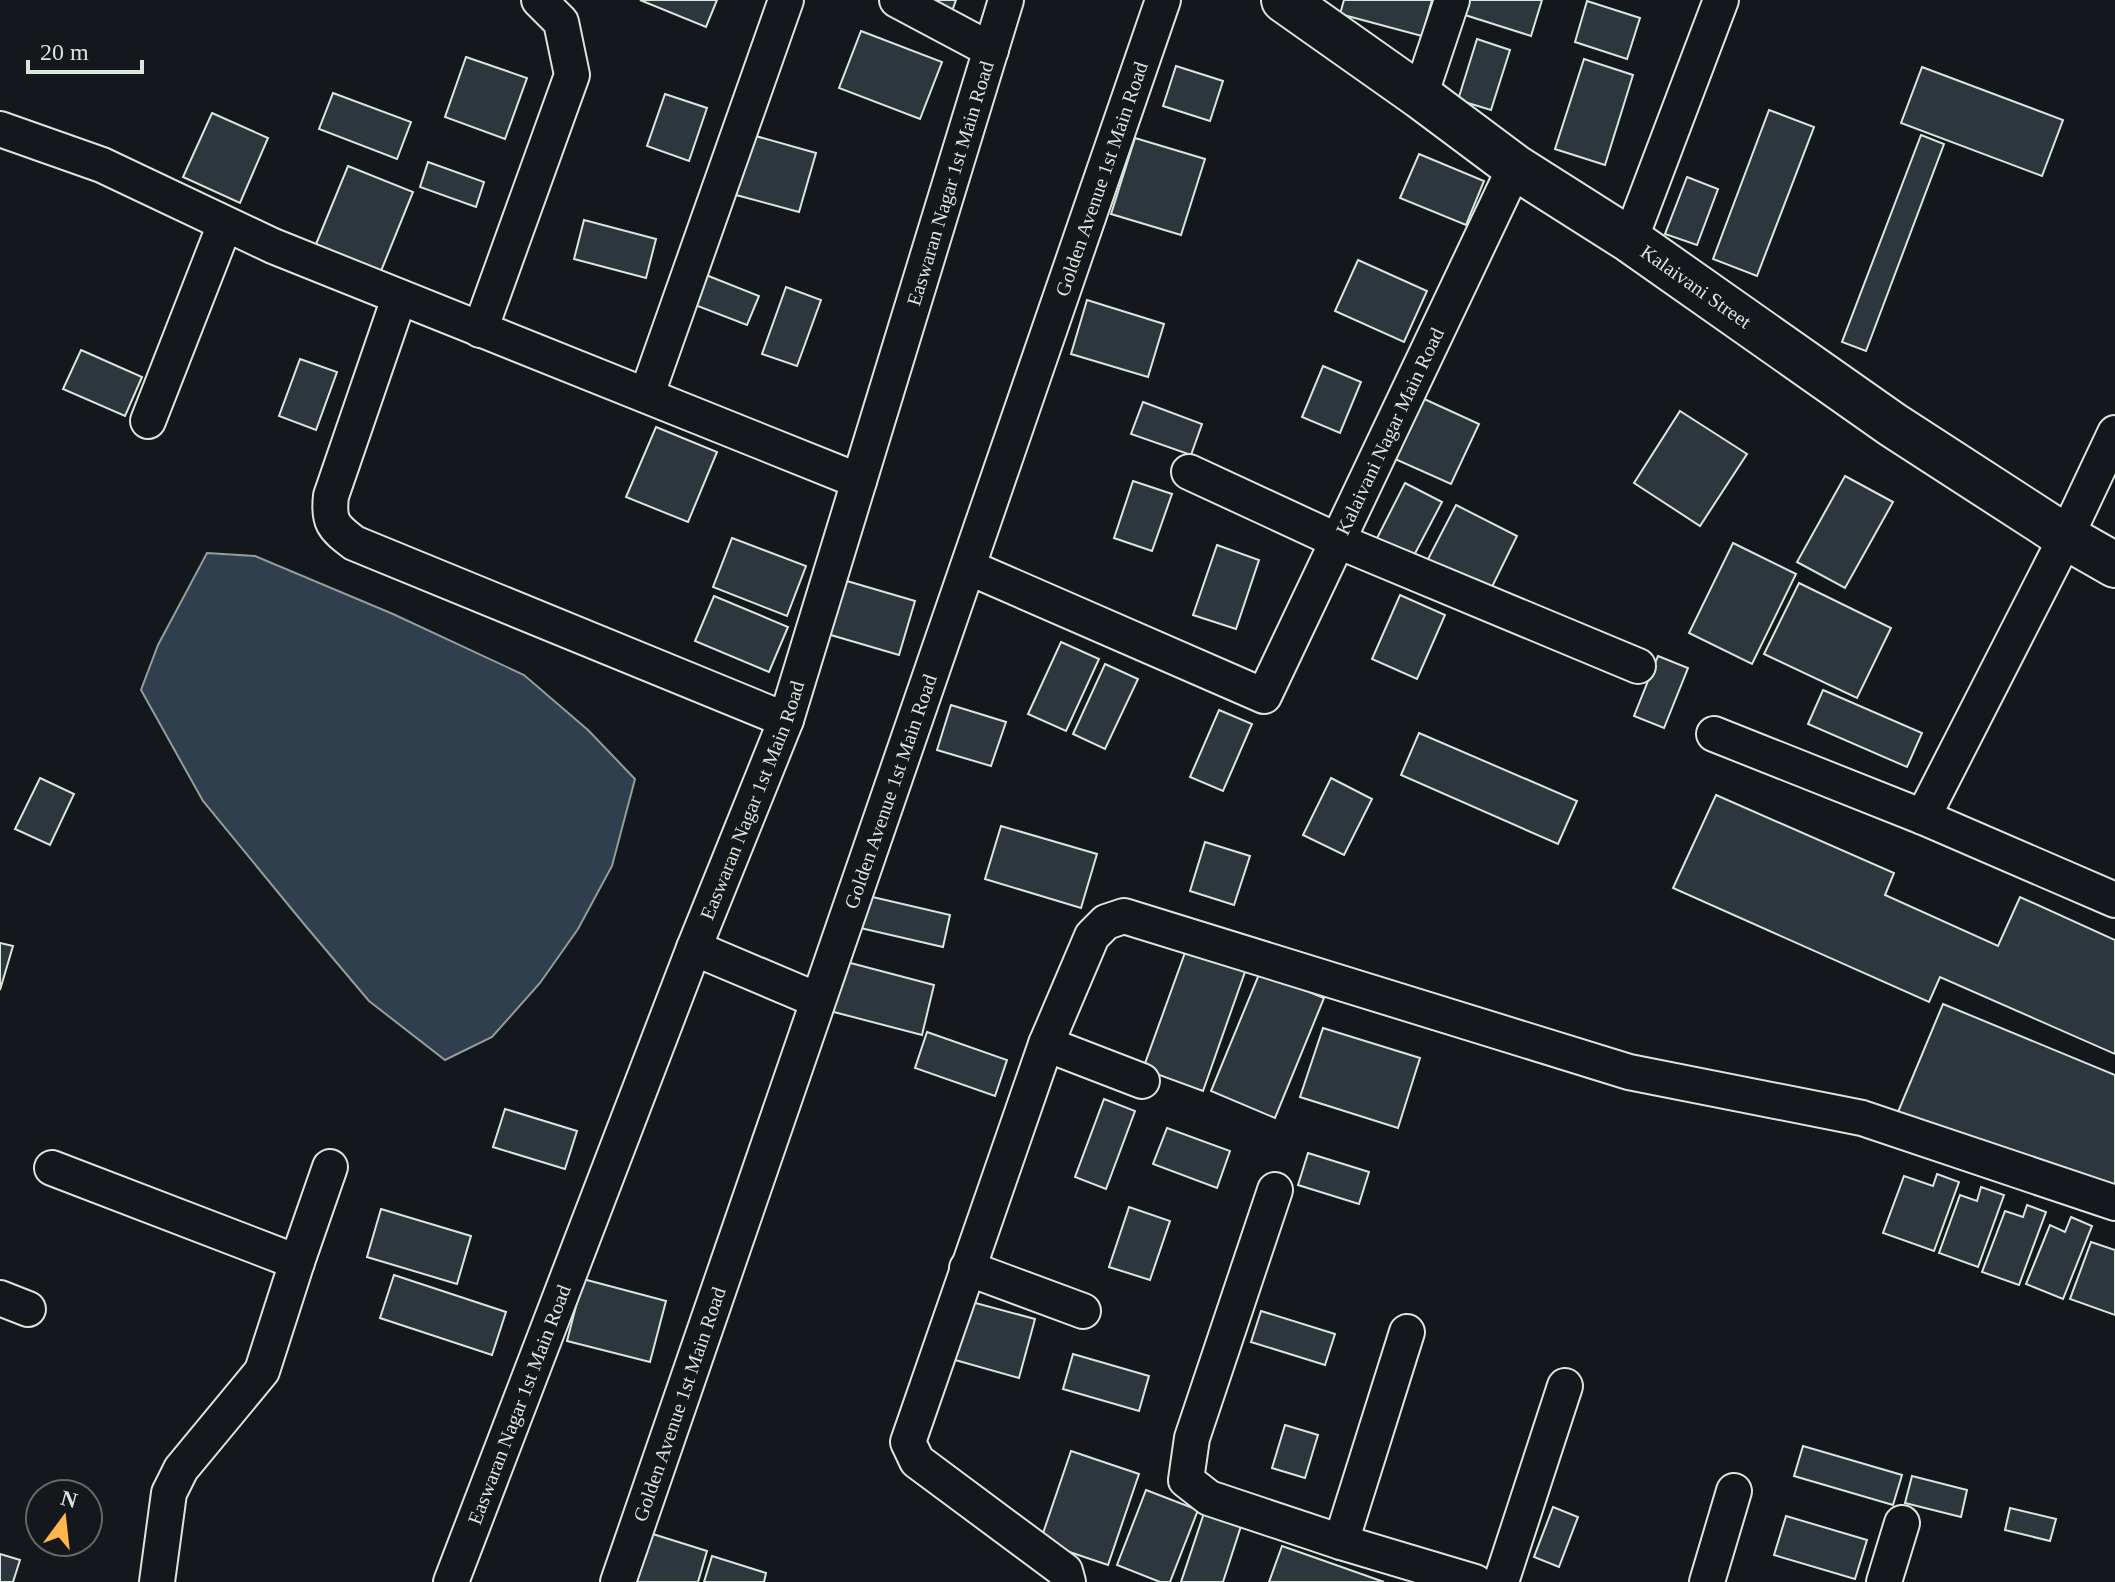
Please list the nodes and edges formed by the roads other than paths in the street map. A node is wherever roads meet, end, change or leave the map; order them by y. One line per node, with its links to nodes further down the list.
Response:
1 (539, 0): 16 (street)
2 (786, 0): 17 (street)
3 (897, 0): 9 (street)
4 (1006, 0): 9 (street, Easwaran Nagar 1st Main Road)
5 (1163, 0): 25 (street, Golden Avenue 1st Main Road)
6 (1284, 0): 10 (street, Kalaivani Street)
7 (1452, 0): 10 (street)
8 (1721, 0): 14 (street)
9 (991, 50): 21 (street, Easwaran Nagar 1st Main Road)
10 (1420, 96): 12 (street, Kalaivani Street)
11 (0, 129): 13 (street)
12 (1515, 167): 14 (street, Kalaivani Street); 23 (street, Kalaivani Nagar Main Road)
13 (225, 224): 15 (street); 18 (street)
14 (1630, 240): 22 (street, Kalaivani Street)
15 (399, 298): 16 (street); 27 (street)
16 (480, 330): 17 (street)
17 (647, 394): 21 (street)
18 (148, 421)
19 (2115, 433): 22 (street)
20 (1189, 472): 23 (street)
21 (859, 481): 27 (street, Easwaran Nagar 1st Main Road)
22 (2066, 537): 24 (street, Kalaivani Street); 29 (street)
23 (1338, 541): 25 (street, Kalaivani Nagar Main Road); 26 (street)
24 (2115, 565)
25 (968, 567): 32 (street, Golden Avenue 1st Main Road)
26 (1638, 666)
27 (786, 720): 31 (street, Easwaran Nagar 1st Main Road)
28 (1714, 734): 29 (street)
29 (1923, 817): 30 (street)
30 (2115, 900)
31 (694, 948): 32 (street); 48 (street, Easwaran Nagar 1st Main Road)
32 (817, 1000): 49 (street, Golden Avenue 1st Main Road)
33 (1046, 1044): 34 (street); 38 (street); 40 (street)
34 (1142, 1081)
35 (330, 1167): 39 (street)
36 (52, 1168): 39 (street)
37 (1275, 1190): 46 (street)
38 (2115, 1203)
39 (297, 1262): 47 (street)
40 (967, 1268): 41 (street); 50 (street)
41 (1083, 1311)
42 (1407, 1332): 46 (street)
43 (1565, 1386): 52 (street)
44 (1734, 1491): 53 (street)
45 (1902, 1523): 54 (street)
46 (1341, 1542): 51 (street)
47 (157, 1582)
48 (451, 1582)
49 (618, 1582)
50 (1068, 1582)
51 (1475, 1582)
52 (1501, 1582)
53 (1707, 1582)
54 (1884, 1582)

